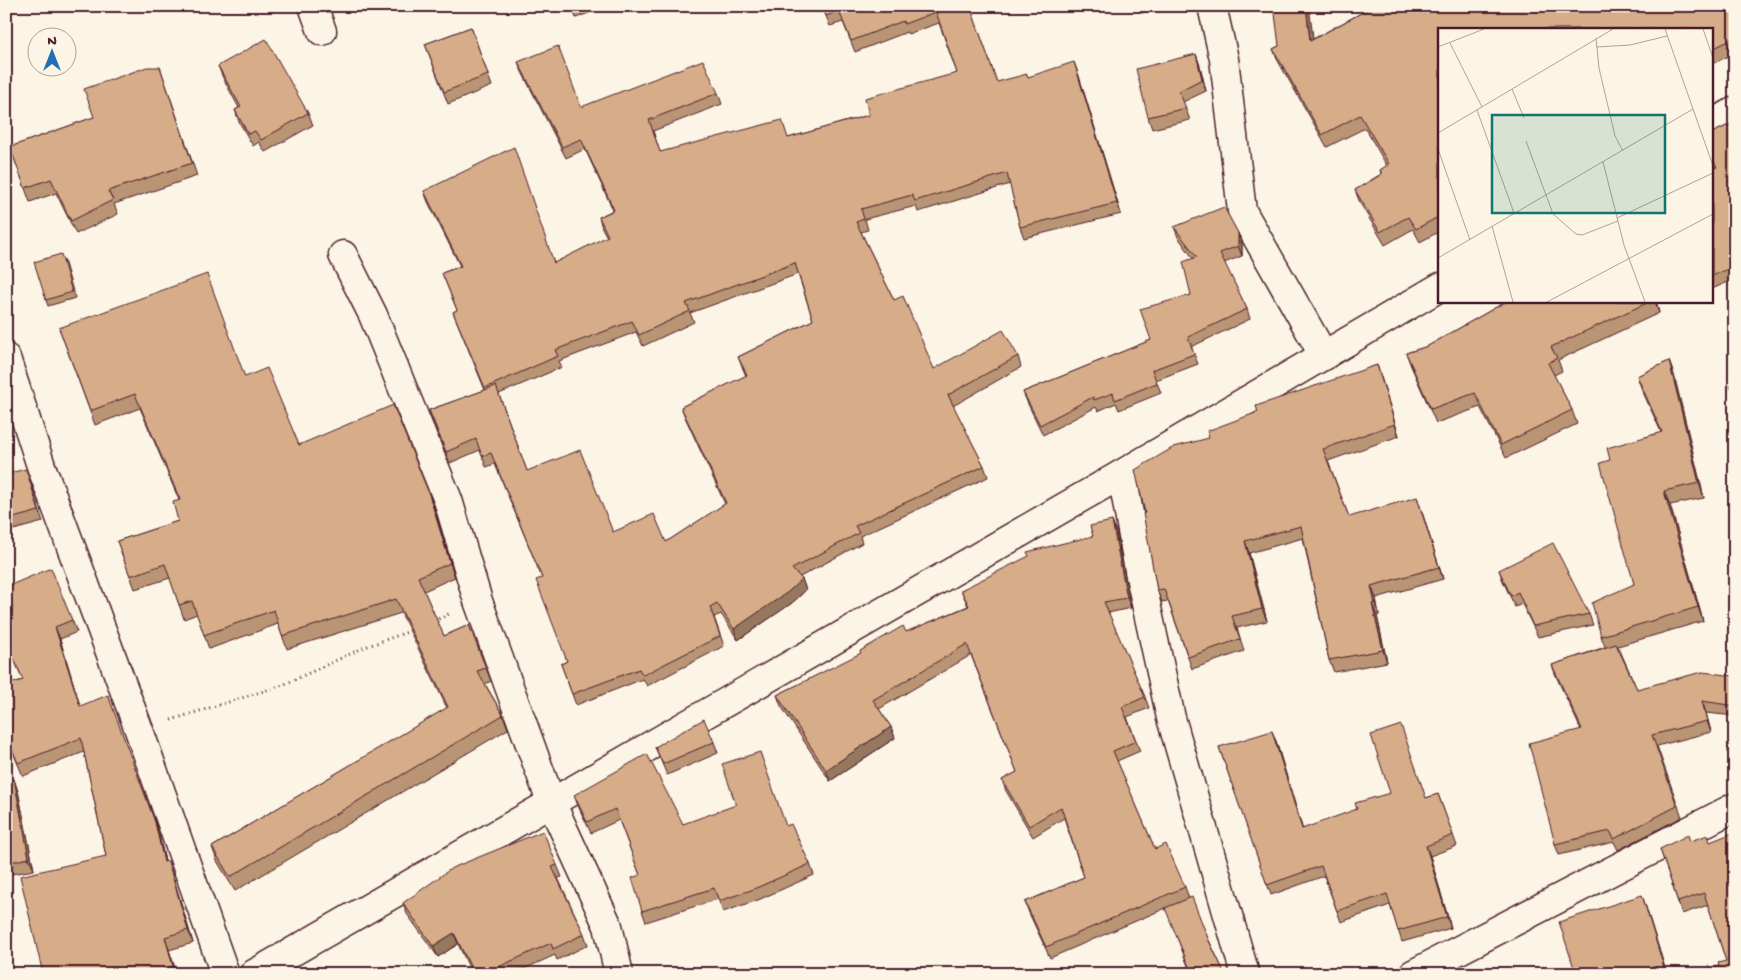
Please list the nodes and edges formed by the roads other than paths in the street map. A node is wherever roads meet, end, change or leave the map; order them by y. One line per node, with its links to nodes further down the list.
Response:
1 (313, 6): 3 (street)
2 (1212, 6): 8 (street)
3 (322, 31)
4 (1735, 111): 5 (street)
5 (1714, 123)
6 (343, 255): 11 (street)
7 (1438, 288): 8 (street)
8 (1324, 356): 10 (street)
9 (6, 358): 13 (street)
10 (1122, 474): 11 (street); 16 (street)
11 (550, 802): 14 (street); 15 (street)
12 (1735, 807): 17 (street)
13 (225, 974)
14 (254, 974)
15 (619, 974)
16 (1245, 974)
17 (1413, 974)

